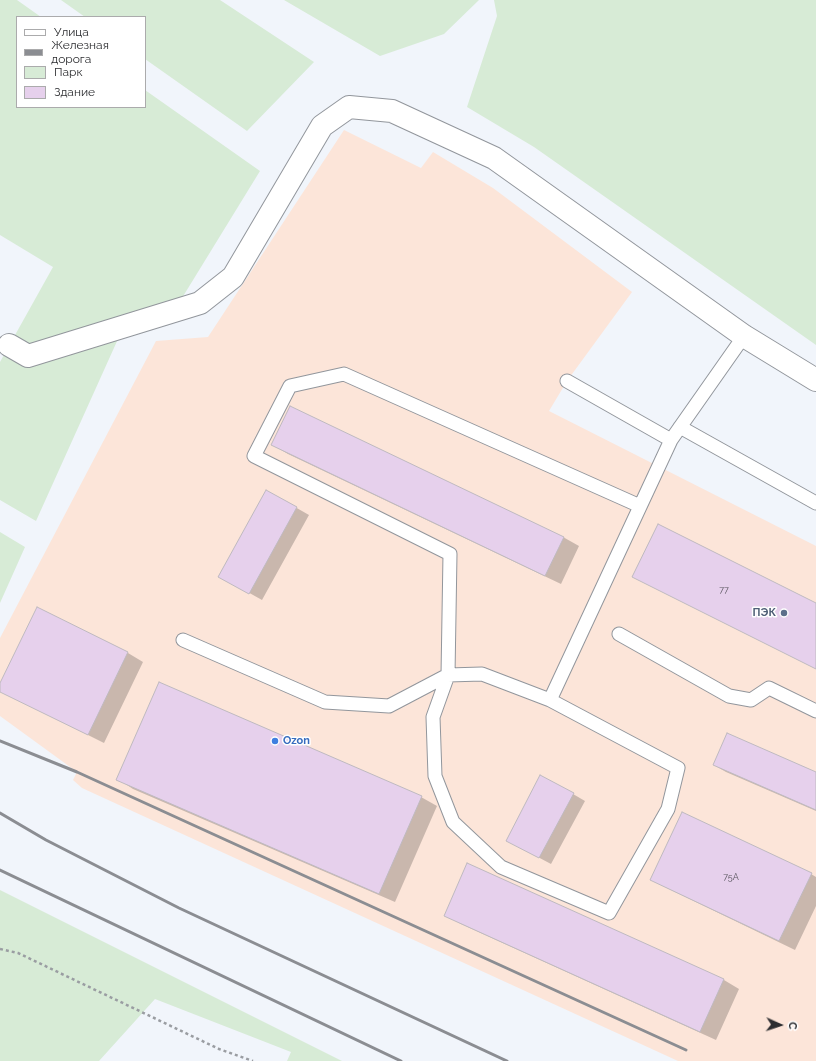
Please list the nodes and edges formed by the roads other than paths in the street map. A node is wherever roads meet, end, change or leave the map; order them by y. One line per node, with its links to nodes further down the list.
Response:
1 (744, 336): 2 (street); 3 (street); 5 (lane)
2 (5, 344)
3 (816, 380)
4 (567, 381): 6 (lane)
5 (680, 426): 6 (lane); 7 (lane)
6 (671, 440): 8 (lane)
7 (816, 503)
8 (640, 506): 11 (lane); 12 (lane)
9 (620, 634): 13 (lane)
10 (183, 640): 11 (lane)
11 (448, 674): 12 (lane); 12 (lane)
12 (550, 700)
13 (816, 711)

